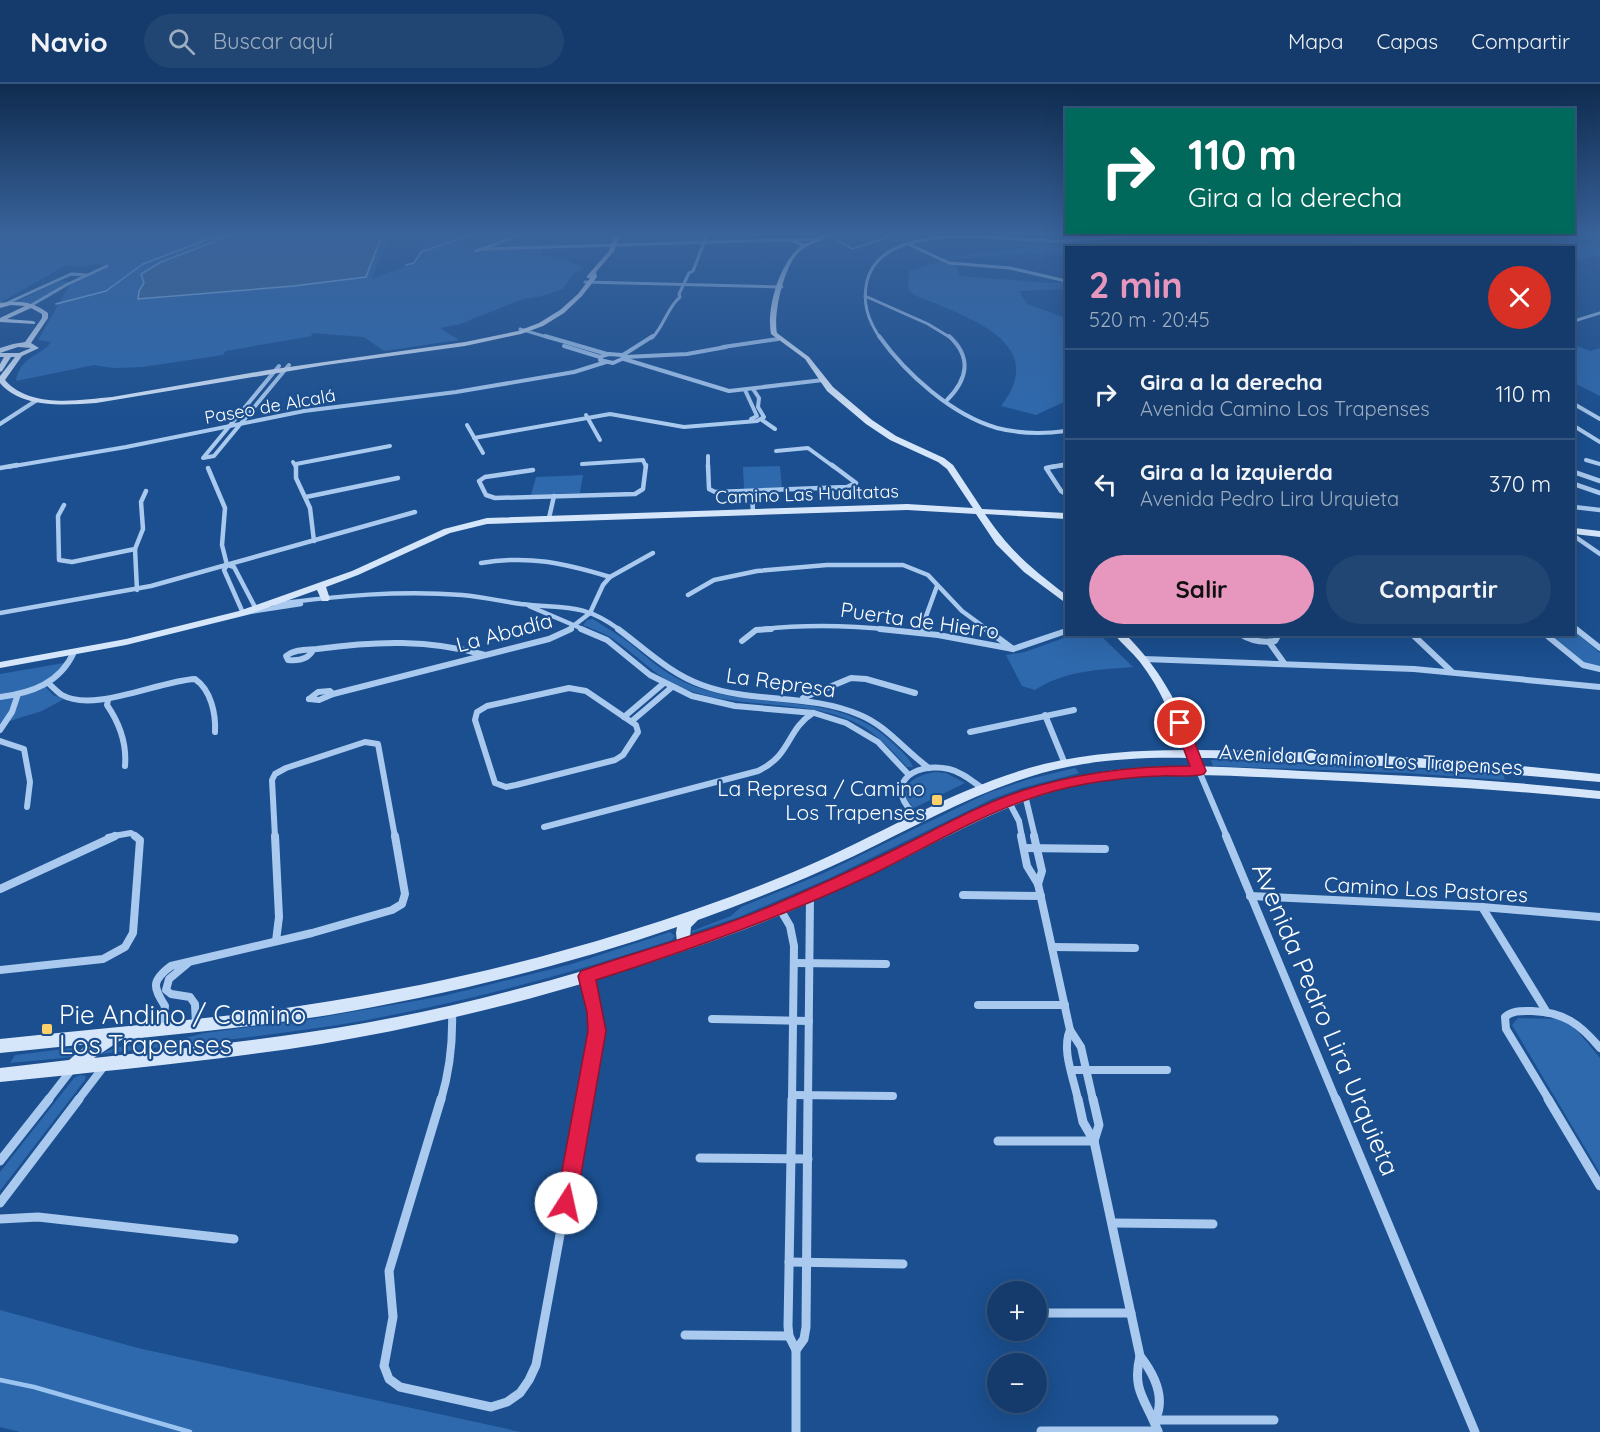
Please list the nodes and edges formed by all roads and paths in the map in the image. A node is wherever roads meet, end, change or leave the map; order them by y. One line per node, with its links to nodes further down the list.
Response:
1 (17, 298): 8 (street)
2 (47, 298): 9 (street)
3 (579, 298): 14 (main road)
4 (679, 298): 15 (street)
5 (779, 298): 16 (main road)
6 (865, 298): 41 (street)
7 (869, 298): 41 (street)
8 (1, 305): 9 (main road)
9 (27, 309): 11 (main road); 13 (main road); 18 (main road)
10 (1600, 313): 12 (street)
11 (0, 321): 13 (main road)
12 (1575, 321)
13 (33, 324): 20 (main road)
14 (518, 331): 17 (street); 19 (street); 29 (main road)
15 (653, 335): 22 (street); 25 (street)
16 (778, 339): 25 (street); 35 (main road)
17 (566, 342): 19 (street); 21 (street)
18 (27, 344): 20 (main road); 24 (main road)
19 (560, 345): 26 (street)
20 (15, 346): 23 (main road)
21 (607, 354): 22 (street); 26 (street, Paseo de Alcalá)
22 (617, 354): 25 (street)
23 (2, 355): 24 (main road); 31 (main road)
24 (20, 355): 34 (main road)
25 (624, 357): 28 (street); 32 (street)
26 (601, 359): 27 (street); 33 (street, Paseo de Alcalá)
27 (606, 362): 28 (street); 33 (street, Paseo de Alcalá)
28 (619, 362): 32 (street)
29 (288, 367): 30 (main road); 37 (street)
30 (278, 368): 36 (street); 40 (main road)
31 (0, 370)
32 (670, 374): 39 (street)
33 (546, 376): 46 (street, Paseo de Alcalá)
34 (1, 379): 40 (main road)
35 (823, 380): 38 (street); 81 (main road)
36 (265, 384): 37 (street); 48 (street)
37 (274, 384): 46 (street)
38 (753, 389): 39 (street); 45 (street)
39 (745, 390): 43 (street)
40 (37, 400): 47 (street)
41 (947, 400): 52 (street)
42 (1575, 405): 44 (street)
43 (586, 416): 45 (street); 55 (street); 56 (street)
44 (1600, 419)
45 (762, 420): 51 (street)
46 (242, 423): 48 (street, Paseo de Alcalá); 48 (street)
47 (0, 424)
48 (230, 426): 66 (street, Paseo de Alcalá)
49 (467, 426): 55 (street)
50 (1575, 427): 54 (street)
51 (775, 429)
52 (1065, 431)
53 (1575, 433): 54 (street)
54 (1584, 433): 57 (street)
55 (473, 436): 60 (street)
56 (600, 440)
57 (1600, 442)
58 (390, 446): 78 (street)
59 (776, 452): 74 (street)
60 (483, 453)
61 (708, 456): 74 (street)
62 (1586, 460): 64 (street)
63 (582, 464): 77 (street)
64 (1600, 464)
65 (1065, 465): 75 (street)
66 (0, 468)
67 (208, 468): 95 (street)
68 (533, 470): 77 (street)
69 (1575, 472): 71 (street)
70 (398, 478): 78 (street)
71 (1600, 481)
72 (1575, 484): 76 (street)
73 (146, 491): 91 (street)
74 (752, 491): 84 (street)
75 (1065, 493)
76 (1600, 493)
77 (554, 496): 86 (street)
78 (306, 497): 90 (street)
79 (64, 505): 91 (street)
80 (1575, 506): 82 (street)
81 (977, 510): 84 (main road, Camino Las Hualtatas); 85 (main road, Camino Las Hualtatas); 103 (main road)
82 (1600, 510)
83 (415, 512): 90 (street)
84 (753, 513): 86 (main road, Camino Las Hualtatas)
85 (1065, 516)
86 (549, 518): 99 (main road, Camino Las Hualtatas)
87 (1575, 531): 88 (main road)
88 (1600, 534)
89 (1575, 537): 93 (street)
90 (314, 541): 95 (street)
91 (135, 549): 101 (street)
92 (653, 553): 96 (street)
93 (1600, 554)
94 (481, 562): 96 (street)
95 (227, 566): 97 (street); 98 (street); 101 (street)
96 (610, 577): 110 (street, La Abadía)
97 (240, 578): 98 (street); 107 (street)
98 (228, 582): 109 (street)
99 (321, 586): 104 (main road); 106 (main road, Camino Las Hualtatas)
100 (937, 586): 102 (street); 114 (street); 123 (street)
101 (137, 590): 108 (street)
102 (688, 595)
103 (1065, 598)
104 (325, 599): 105 (street, La Represa); 106 (street, La Represa); 109 (street, La Represa)
105 (524, 604): 110 (street, La Represa); 111 (street, La Represa)
106 (269, 605): 107 (main road, Camino Las Hualtatas)
107 (256, 609): 109 (main road, Camino Las Hualtatas)
108 (0, 613)
109 (243, 613): 125 (main road, Camino Las Hualtatas)
110 (590, 613): 111 (street, La Abadía); 141 (street, La Represa)
111 (574, 627): 126 (street, La Abadía); 133 (street, La Represa)
112 (1575, 628): 122 (street)
113 (1065, 630): 123 (street, Puerta de Hierro)
114 (920, 633): 120 (street, Puerta de Hierro); 123 (street, Puerta de Hierro)
115 (1121, 636): 127 (main road, Avenida Pedro Lira Urquieta)
116 (1244, 636): 121 (street)
117 (1278, 636): 121 (street)
118 (1414, 636): 131 (street)
119 (1547, 636): 130 (street)
120 (742, 641)
121 (1269, 642): 128 (street)
122 (1600, 648)
123 (1014, 649)
124 (313, 650): 126 (street)
125 (74, 652): 129 (main road, Camino Las Hualtatas); 132 (street)
126 (485, 655): 139 (street, La Abadía)
127 (1144, 659): 128 (street); 155 (main road, Avenida Pedro Lira Urquieta)
128 (1284, 663): 131 (street)
129 (0, 664)
130 (1600, 669)
131 (1452, 672): 135 (street)
132 (48, 683): 138 (street); 142 (street)
133 (664, 683): 134 (street, La Represa); 148 (street)
134 (672, 687): 144 (street, La Represa); 149 (street)
135 (1600, 687)
136 (821, 692): 137 (street); 141 (street); 143 (street)
137 (915, 693)
138 (18, 694): 140 (street); 151 (street)
139 (333, 694)
140 (0, 697)
141 (797, 699): 143 (street, La Represa)
142 (108, 700): 152 (street); 157 (street)
143 (833, 705): 158 (street, La Represa)
144 (787, 710): 146 (street, La Represa); 150 (street, La Represa)
145 (1074, 710): 147 (street)
146 (814, 713): 150 (street, La Represa); 161 (street, La Represa)
147 (1045, 715): 153 (street); 156 (street)
148 (624, 717): 149 (street); 149 (street)
149 (632, 721)
150 (797, 724): 170 (street, La Represa)
151 (0, 730)
152 (215, 732)
153 (970, 732)
154 (0, 741): 168 (street)
155 (1192, 753): 156 (main road, Avenida Camino Los Trapenses); 159 (main road, Avenida Camino Los Trapenses); 160 (main road, Avenida Pedro Lira Urquieta)
156 (1065, 764): 164 (main road, Avenida Camino Los Trapenses)
157 (125, 766)
158 (929, 768): 161 (street); 164 (street)
159 (1516, 770): 162 (main road, Avenida Camino Los Trapenses); 163 (main road)
160 (1199, 771): 163 (main road, Avenida Camino Los Trapenses); 165 (main road, Avenida Camino Los Trapenses); 178 (street, Avenida Pedro Lira Urquieta)
161 (909, 775): 169 (street)
162 (1600, 778)
163 (1516, 787): 166 (main road, Avenida Camino Los Trapenses)
164 (981, 788): 169 (main road, Avenida Camino Los Trapenses)
165 (1025, 795): 167 (main road, Avenida Camino Los Trapenses); 172 (street)
166 (1600, 795)
167 (1008, 801): 171 (street); 179 (main road, Avenida Camino Los Trapenses)
168 (27, 807)
169 (919, 818): 182 (main road, Avenida Camino Los Trapenses)
170 (544, 827)
171 (1024, 848): 172 (street); 174 (street)
172 (1037, 848): 173 (street); 174 (street)
173 (1105, 849)
174 (1038, 884): 177 (street)
175 (0, 889): 192 (street)
176 (963, 895): 177 (street)
177 (1041, 896): 186 (street)
178 (1250, 896): 180 (street, Camino Los Pastores); 241 (street, Avenida Pedro Lira Urquieta)
179 (810, 897): 181 (main road, Avenida Camino Los Trapenses); 190 (street)
180 (1482, 907): 183 (street, Camino Los Pastores); 196 (street)
181 (780, 909): 185 (main road, Avenida Camino Los Trapenses); 189 (street)
182 (693, 916): 185 (main road); 201 (main road, Avenida Camino Los Trapenses)
183 (1600, 917)
184 (276, 941): 184 (street); 188 (street)
185 (686, 945): 193 (main road, Avenida Camino Los Trapenses)
186 (1052, 947): 187 (street); 195 (street)
187 (1135, 948)
188 (190, 962): 201 (street); 202 (street)
189 (794, 963): 190 (street); 199 (street)
190 (809, 963): 191 (street); 200 (street)
191 (886, 964)
192 (0, 970)
193 (587, 976): 197 (main road, Avenida Camino Los Trapenses); 197 (street)
194 (978, 1005): 195 (street)
195 (1065, 1005): 203 (street)
196 (1546, 1011): 206 (street); 222 (street)
197 (452, 1012): 207 (main road, Avenida Camino Los Trapenses)
198 (712, 1018): 199 (street)
199 (793, 1020): 200 (street); 213 (street)
200 (809, 1021): 214 (street)
201 (196, 1024): 202 (main road, Avenida Camino Los Trapenses)
202 (155, 1029): 204 (main road, Avenida Camino Los Trapenses)
203 (1071, 1030): 209 (street); 210 (street)
204 (121, 1033): 205 (main road, Avenida Camino Los Trapenses); 208 (main road)
205 (0, 1046)
206 (1600, 1047)
207 (108, 1062): 208 (main road, Avenida Camino Los Trapenses); 223 (street)
208 (74, 1066): 212 (main road, Avenida Camino Los Trapenses); 221 (street)
209 (1071, 1070): 210 (street); 217 (street)
210 (1086, 1070): 211 (street); 217 (street)
211 (1167, 1070)
212 (0, 1075)
213 (792, 1095): 214 (street); 219 (street)
214 (808, 1095): 215 (street); 220 (street)
215 (892, 1096)
216 (998, 1141): 217 (street)
217 (1094, 1141): 225 (street)
218 (700, 1158): 219 (street)
219 (791, 1159): 220 (street); 228 (street)
220 (808, 1159): 229 (street)
221 (0, 1161)
222 (1600, 1186)
223 (0, 1203)
224 (0, 1218): 227 (street)
225 (1112, 1223): 226 (street); 232 (street)
226 (1213, 1224)
227 (234, 1239)
228 (789, 1262): 229 (street); 234 (street)
229 (807, 1262): 230 (street); 235 (street)
230 (903, 1264)
231 (1047, 1313): 232 (street)
232 (1131, 1313): 236 (street)
233 (685, 1335): 234 (street)
234 (789, 1336): 235 (street)
235 (796, 1350): 240 (street)
236 (1140, 1356): 238 (street); 238 (street)
237 (1274, 1420): 238 (street)
238 (1157, 1428): 239 (street)
239 (1041, 1431)
240 (796, 1432)
241 (1475, 1432)

